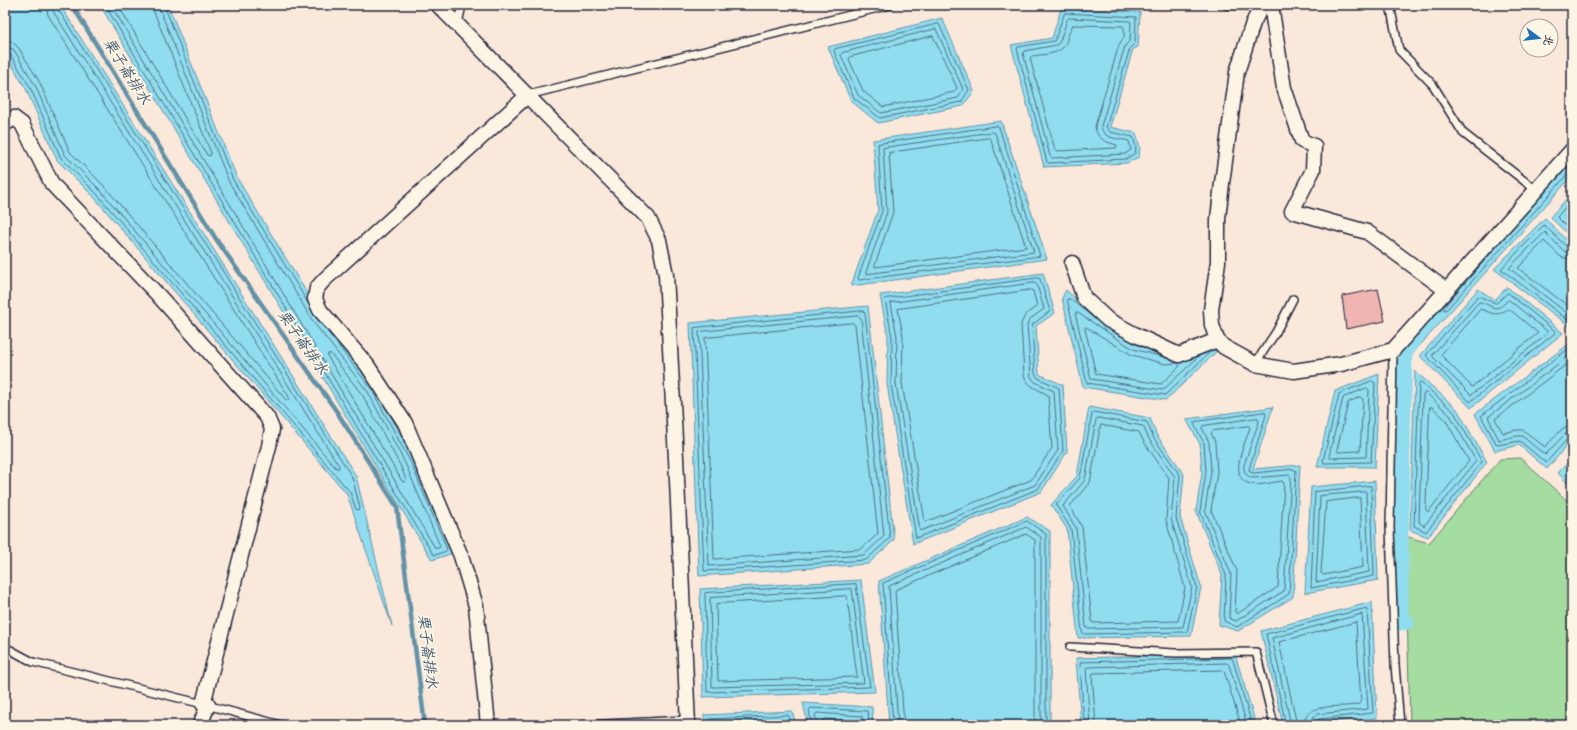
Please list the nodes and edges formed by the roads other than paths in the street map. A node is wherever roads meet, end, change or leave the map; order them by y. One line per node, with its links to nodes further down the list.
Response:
1 (438, 5): 7 (street)
2 (462, 5): 7 (lane)
3 (890, 5): 8 (lane)
4 (1226, 5): 6 (lane)
5 (1390, 5): 11 (lane)
6 (1269, 6): 13 (street); 15 (street)
7 (458, 24): 8 (street)
8 (528, 95): 21 (street); 24 (street)
9 (5, 124): 20 (street)
10 (1572, 150): 11 (street)
11 (1536, 190): 13 (street)
12 (1072, 263): 15 (street)
13 (1446, 290): 16 (street)
14 (1293, 299): 17 (lane)
15 (1217, 340): 17 (street)
16 (1393, 350): 17 (street); 27 (lane)
17 (1255, 364)
18 (5, 647): 20 (lane)
19 (1070, 647): 26 (lane)
20 (205, 704): 22 (street); 23 (lane)
21 (688, 723): 25 (lane)
22 (200, 725)
23 (281, 725)
24 (488, 725)
25 (584, 725)
26 (1274, 725)
27 (1400, 725)

